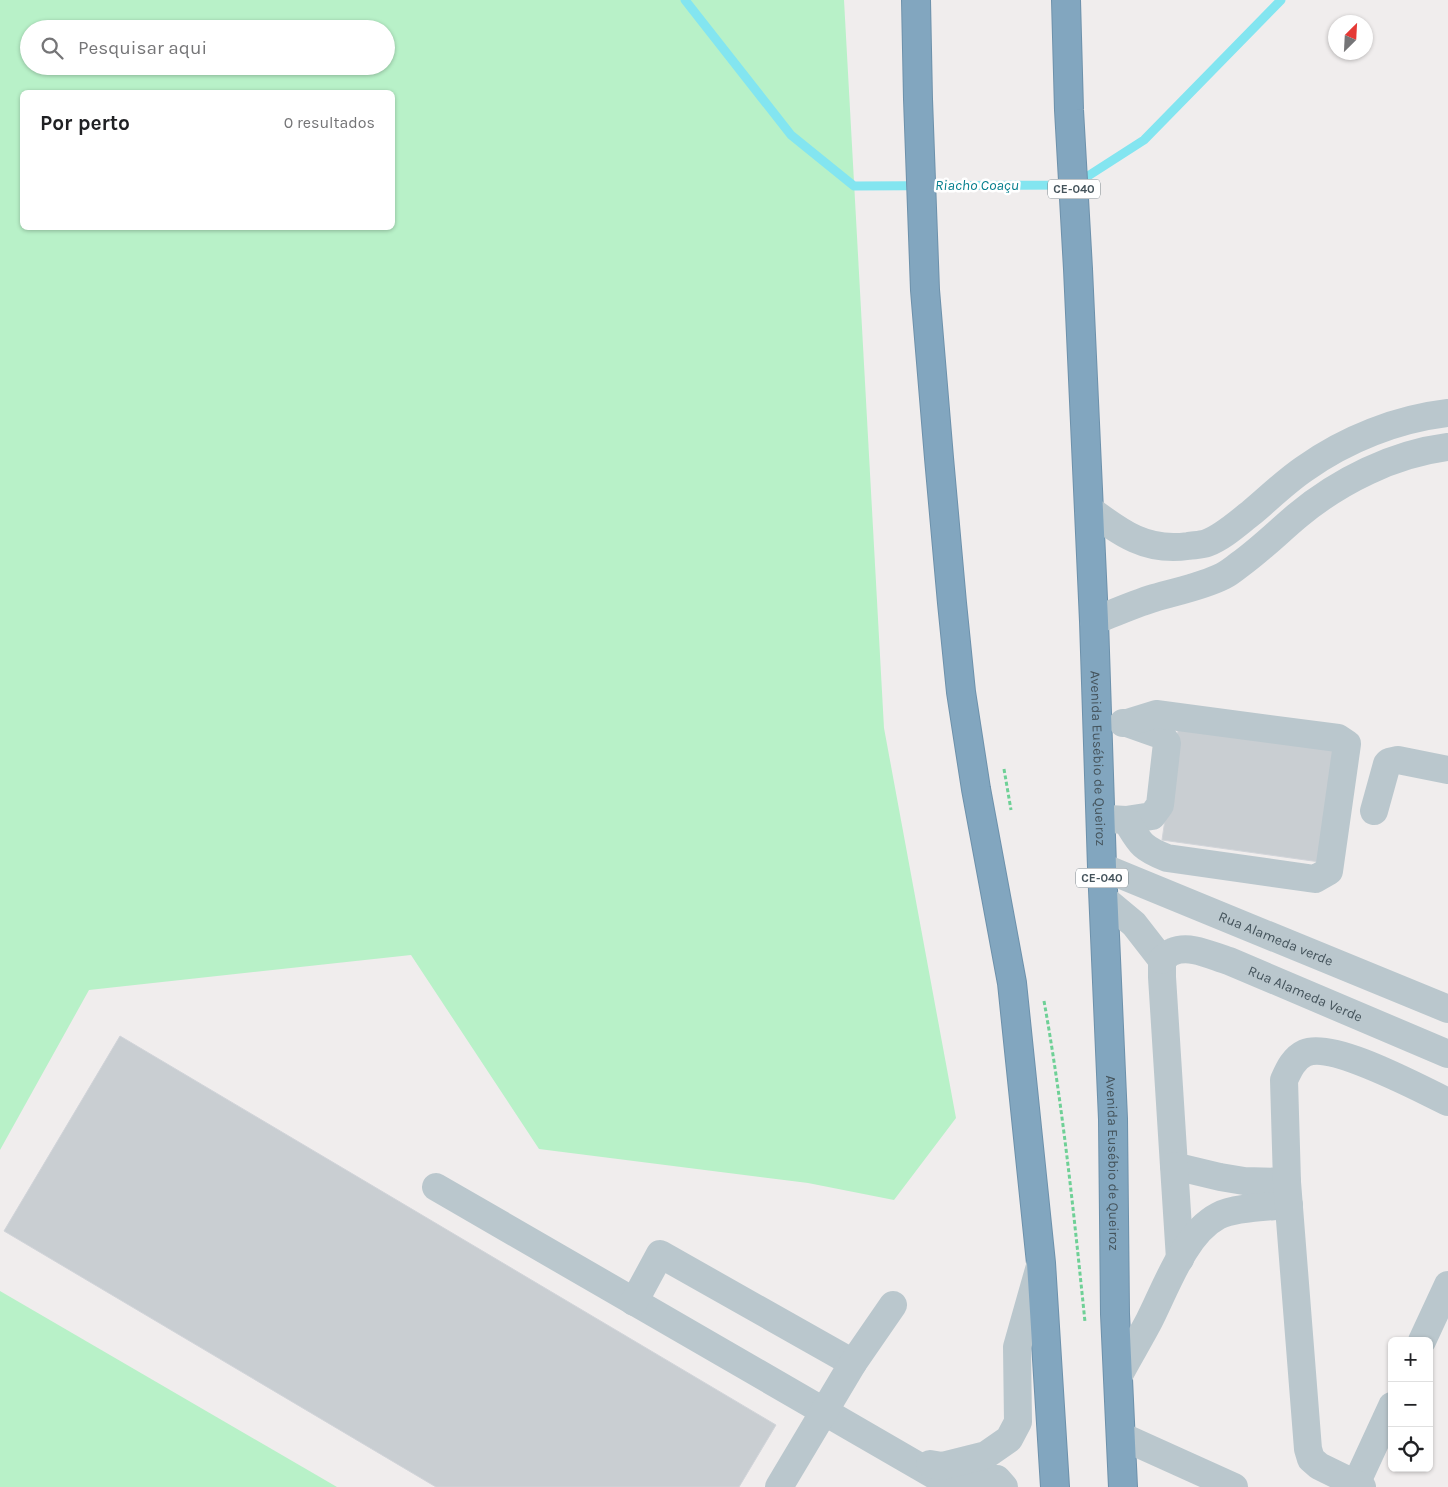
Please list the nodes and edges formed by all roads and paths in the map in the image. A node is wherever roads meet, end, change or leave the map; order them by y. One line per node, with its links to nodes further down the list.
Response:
1 (916, 0): 22 (highway)
2 (1066, 0): 5 (highway, Avenida Eusébio de Queiroz / CE-040)
3 (1448, 413): 5 (street)
4 (1448, 447): 6 (street)
5 (1089, 509): 6 (highway, Avenida Eusébio de Queiroz / CE-040)
6 (1094, 621): 7 (highway, Avenida Eusébio de Queiroz / CE-040)
7 (1097, 722): 8 (street); 11 (highway, Avenida Eusébio de Queiroz / CE-040)
8 (1127, 723): 11 (street); 11 (street)
9 (1448, 770): 10 (street)
10 (1374, 810)
11 (1113, 819): 12 (highway, Avenida Eusébio de Queiroz / CE-040)
12 (1102, 867): 13 (highway, Avenida Eusébio de Queiroz / CE-040); 15 (street, Rua Alameda verde)
13 (1104, 899): 14 (street); 28 (highway, Avenida Eusébio de Queiroz / CE-040)
14 (1162, 960): 16 (street, Rua Alameda Verde); 18 (street)
15 (1448, 1009)
16 (1448, 1054)
17 (1448, 1102): 20 (street)
18 (1174, 1166): 20 (street); 21 (street)
19 (436, 1187): 24 (street)
20 (1288, 1193): 21 (street); 33 (street)
21 (1180, 1259): 28 (street)
22 (1041, 1263): 32 (street); 36 (highway)
23 (1448, 1285): 26 (street)
24 (634, 1302): 27 (street); 29 (street)
25 (893, 1306): 27 (street)
26 (1424, 1337)
27 (852, 1363): 29 (street)
28 (1118, 1377): 31 (highway, Avenida Eusébio de Queiroz / CE-040)
29 (824, 1412): 32 (street); 34 (street)
30 (1388, 1416): 33 (street)
31 (1121, 1436): 37 (highway, Avenida Eusébio de Queiroz / CE-040); 38 (street)
32 (906, 1459): 35 (street)
33 (1359, 1485)
34 (779, 1487)
35 (1004, 1487)
36 (1055, 1487)
37 (1122, 1487)
38 (1234, 1487)

